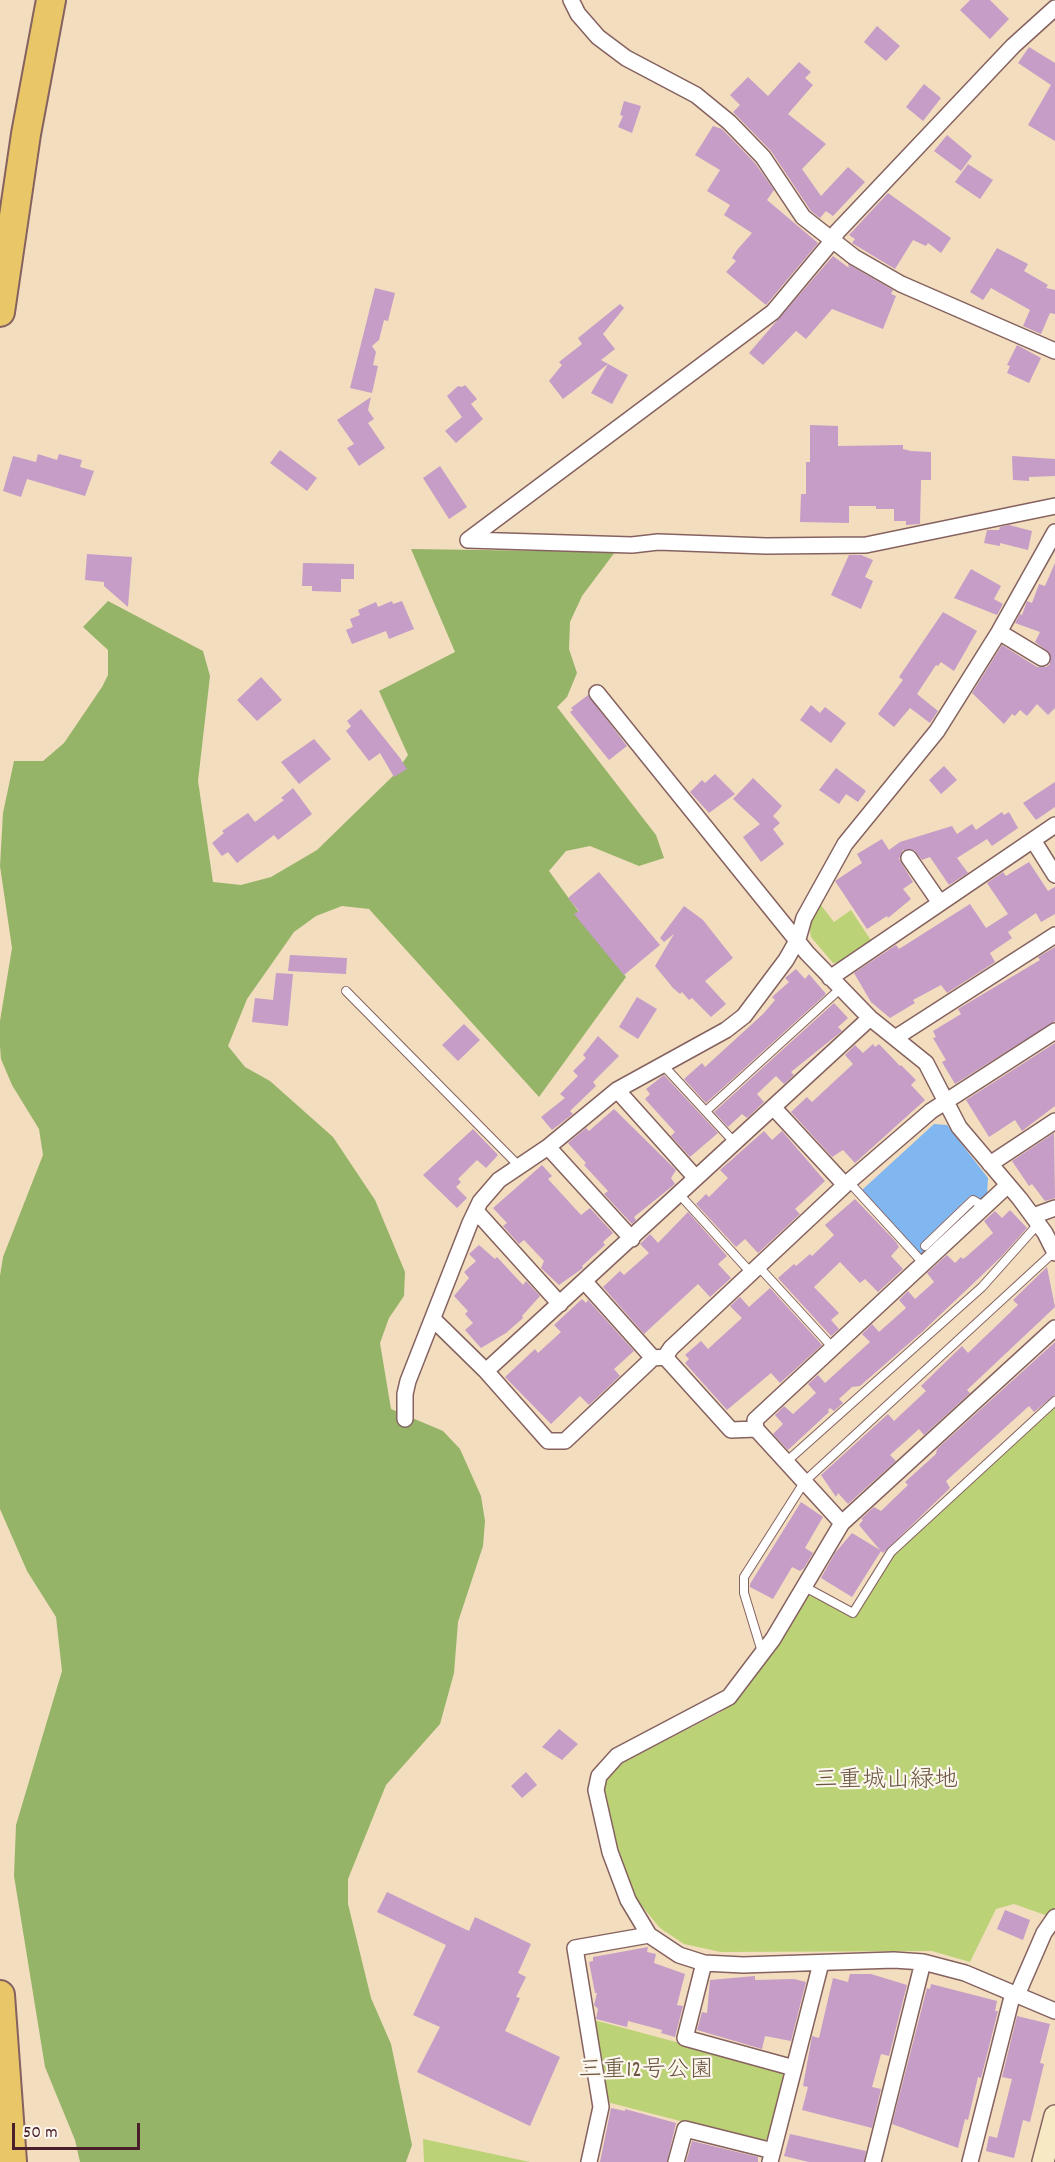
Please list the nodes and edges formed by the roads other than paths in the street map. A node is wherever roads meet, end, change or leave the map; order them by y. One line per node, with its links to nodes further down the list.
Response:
1 (51, 0): 5 (highway)
2 (571, 0): 4 (street)
3 (1055, 8): 4 (street)
4 (833, 240): 6 (street); 7 (street)
5 (0, 312)
6 (1055, 351)
7 (1055, 506)
8 (1055, 532): 9 (street)
9 (1051, 552): 10 (street)
10 (999, 632): 11 (street); 19 (street)
11 (1042, 658)
12 (597, 693): 19 (street)
13 (1055, 825): 14 (street)
14 (1033, 840): 16 (street); 17 (street)
15 (909, 858): 17 (street)
16 (1055, 875)
17 (940, 903): 20 (street)
18 (1055, 935): 24 (street)
19 (798, 939): 20 (street); 25 (street)
20 (835, 983): 22 (street); 29 (lane)
21 (346, 991): 34 (lane)
22 (870, 1018): 24 (street); 28 (street)
23 (1055, 1031): 27 (street)
24 (895, 1038): 27 (street)
25 (662, 1064): 26 (street); 29 (lane)
26 (617, 1090): 32 (street); 35 (street)
27 (946, 1101): 33 (street); 36 (street)
28 (773, 1107): 31 (street); 36 (street)
29 (706, 1111): 31 (lane)
30 (1055, 1121): 33 (street)
31 (735, 1143): 35 (street)
32 (548, 1147): 34 (street); 43 (street)
33 (990, 1164): 37 (street)
34 (519, 1166): 41 (street)
35 (696, 1178): 38 (street)
36 (847, 1184): 46 (lane); 47 (street)
37 (1008, 1185): 39 (street); 42 (street)
38 (679, 1194): 43 (street); 47 (lane)
39 (985, 1207): 44 (lane); 46 (street)
40 (1055, 1208): 42 (street)
41 (476, 1211): 49 (street); 50 (street)
42 (1036, 1219): 45 (street); 58 (lane)
43 (632, 1239): 48 (street)
44 (925, 1246)
45 (1055, 1252): 59 (lane)
46 (924, 1264): 52 (street)
47 (755, 1271): 52 (lane); 53 (street)
48 (585, 1282): 49 (street); 53 (street)
49 (560, 1304): 54 (street)
50 (434, 1320): 54 (street); 56 (street)
51 (1055, 1328): 60 (street)
52 (833, 1348): 57 (street)
53 (659, 1358): 54 (street); 57 (street)
54 (486, 1371)
55 (1055, 1401): 61 (lane)
56 (405, 1419)
57 (756, 1429): 58 (street)
58 (786, 1462): 59 (street)
59 (805, 1481): 60 (street); 62 (lane)
60 (842, 1523): 61 (street)
61 (805, 1587): 62 (street)
62 (763, 1653): 64 (street)
63 (1055, 1917): 68 (street)
64 (649, 1935): 67 (street); 75 (street)
65 (821, 1962): 66 (street); 67 (street); 71 (street)
66 (923, 1962): 68 (street); 77 (street)
67 (704, 1963): 71 (street)
68 (1015, 1994): 70 (street); 78 (street)
69 (0, 1995): 74 (highway)
70 (1055, 2011)
71 (794, 2068): 73 (street)
72 (1055, 2116): 79 (street)
73 (772, 2156): 76 (street)
74 (12, 2162)
75 (589, 2162)
76 (676, 2162)
77 (873, 2162)
78 (970, 2162)
79 (1043, 2162)

